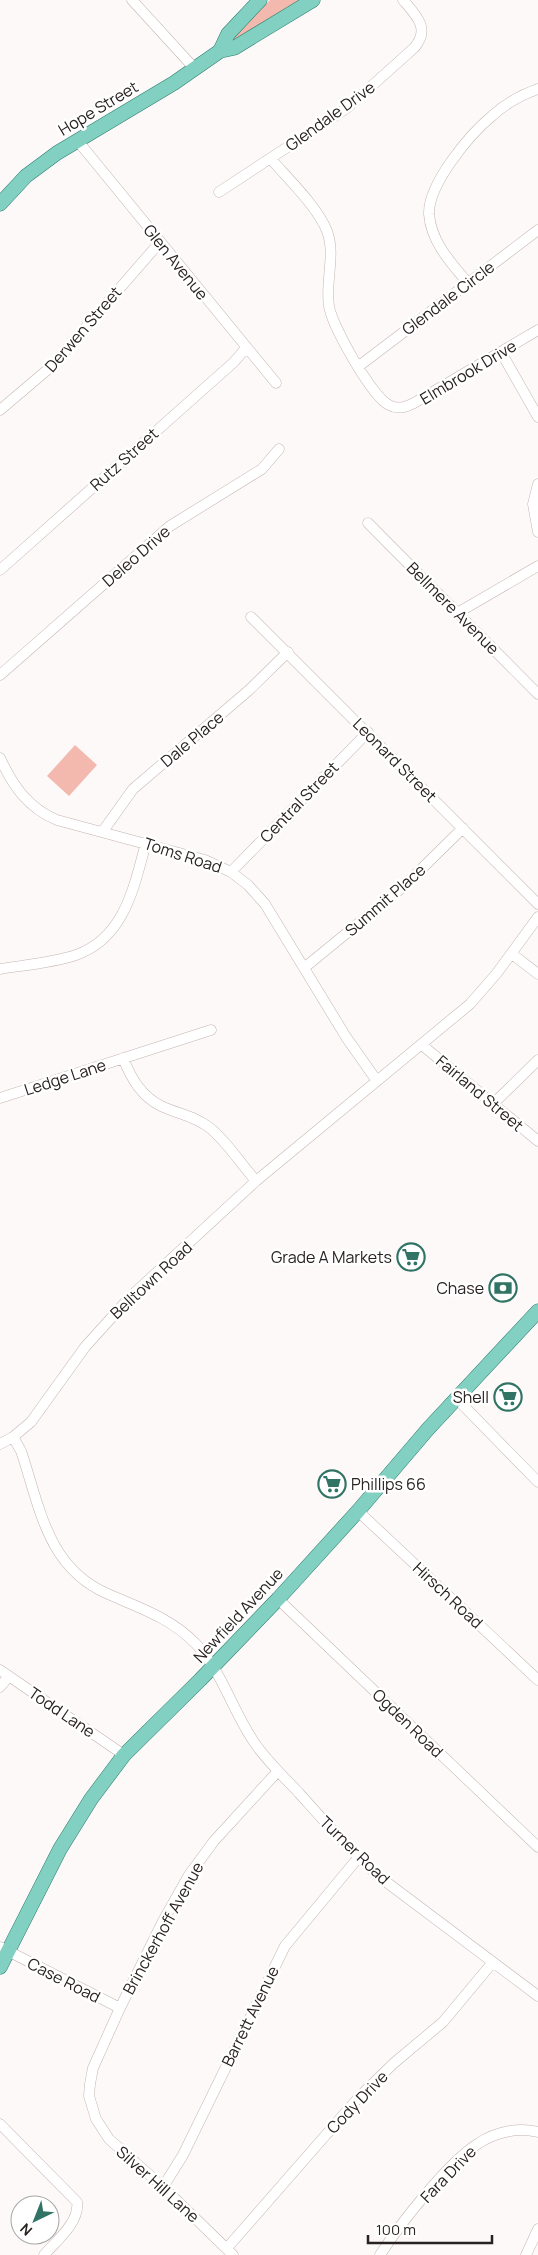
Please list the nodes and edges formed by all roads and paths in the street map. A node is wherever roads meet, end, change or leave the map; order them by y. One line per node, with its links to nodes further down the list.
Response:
1 (132, 0): 6 (street)
2 (260, 0): 5 (main road, Hope Street)
3 (313, 0): 5 (main road, Hope Street)
4 (403, 0): 9 (street, Glendale Drive)
5 (220, 51): 6 (main road, Hope Street)
6 (195, 69): 8 (main road, Hope Street)
7 (538, 89): 14 (street)
8 (77, 140): 11 (main road, Hope Street); 13 (street, Glen Avenue)
9 (271, 159): 10 (street, Glendale Drive); 18 (street)
10 (219, 192)
11 (0, 204)
12 (538, 230): 14 (street, Glendale Circle)
13 (160, 242): 16 (street, Glen Avenue); 20 (street, Derwen Street)
14 (468, 283): 18 (street, Glendale Circle)
15 (538, 330): 17 (street, Elmbrook Drive)
16 (246, 348): 19 (street, Glen Avenue); 27 (street, Rutz Street)
17 (501, 352): 18 (street, Elmbrook Drive); 21 (street)
18 (359, 366)
19 (276, 383)
20 (0, 410)
21 (538, 417)
22 (279, 449): 31 (street, Deleo Drive)
23 (538, 484): 25 (street)
24 (368, 522): 28 (street, Bellmere Avenue)
25 (538, 532)
26 (538, 566): 28 (street)
27 (0, 570)
28 (459, 612): 32 (street, Bellmere Avenue)
29 (252, 616): 30 (street, Leonard Street)
30 (288, 652): 33 (street, Leonard Street); 36 (street, Dale Place)
31 (0, 675)
32 (538, 694)
33 (368, 732): 35 (street, Leonard Street); 38 (street, Central Street)
34 (0, 758): 36 (street, Toms Road)
35 (463, 828): 39 (street, Leonard Street); 42 (street, Summit Place)
36 (103, 831): 37 (street, Toms Road)
37 (146, 843): 38 (street, Toms Road); 43 (street)
38 (231, 872): 42 (street, Toms Road)
39 (538, 904)
40 (538, 917): 41 (street, Belltown Road)
41 (512, 954): 44 (street); 46 (street, Belltown Road)
42 (304, 968): 49 (street, Toms Road)
43 (0, 969)
44 (538, 974)
45 (211, 1030): 47 (street)
46 (422, 1045): 49 (street, Belltown Road); 51 (street, Fairland Street)
47 (123, 1058): 50 (street, Ledge Lane); 53 (street, Ledge Lane)
48 (538, 1060): 51 (street)
49 (377, 1081): 53 (street, Belltown Road)
50 (0, 1098)
51 (493, 1104): 52 (street, Fairland Street)
52 (538, 1141)
53 (256, 1181): 56 (street, Belltown Road)
54 (538, 1311): 55 (main road, Newfield Avenue)
55 (456, 1398): 58 (street); 59 (main road, Newfield Avenue)
56 (13, 1437): 57 (street, Belltown Road); 61 (street)
57 (0, 1444)
58 (538, 1482)
59 (358, 1511): 60 (main road, Newfield Avenue); 63 (street, Hirsch Road)
60 (278, 1599): 61 (main road, Newfield Avenue); 67 (street, Ogden Road)
61 (214, 1666): 65 (main road, Newfield Avenue); 66 (street, Turner Road)
62 (4, 1673): 64 (street); 65 (street, Todd Lane)
63 (538, 1680)
64 (0, 1687)
65 (124, 1755): 69 (main road, Newfield Avenue)
66 (278, 1771): 68 (street, Turner Road); 73 (street, Brinckerhoff Avenue)
67 (538, 1847)
68 (358, 1858): 70 (street, Turner Road); 77 (street, Barrett Avenue)
69 (4, 1950): 71 (main road, Newfield Avenue); 73 (street, Case Road)
70 (493, 1962): 72 (street, Turner Road); 79 (street, Cody Drive)
71 (0, 1966)
72 (538, 1996)
73 (120, 2008): 74 (street, Brinckerhoff Avenue)
74 (92, 2107): 77 (street, Silver Hill Lane)
75 (0, 2124): 80 (street)
76 (538, 2132): 81 (street, Fara Drive)
77 (163, 2186): 79 (street, Silver Hill Lane)
78 (538, 2229): 82 (street)
79 (230, 2252)
80 (44, 2255)
81 (380, 2255)
82 (526, 2255)

